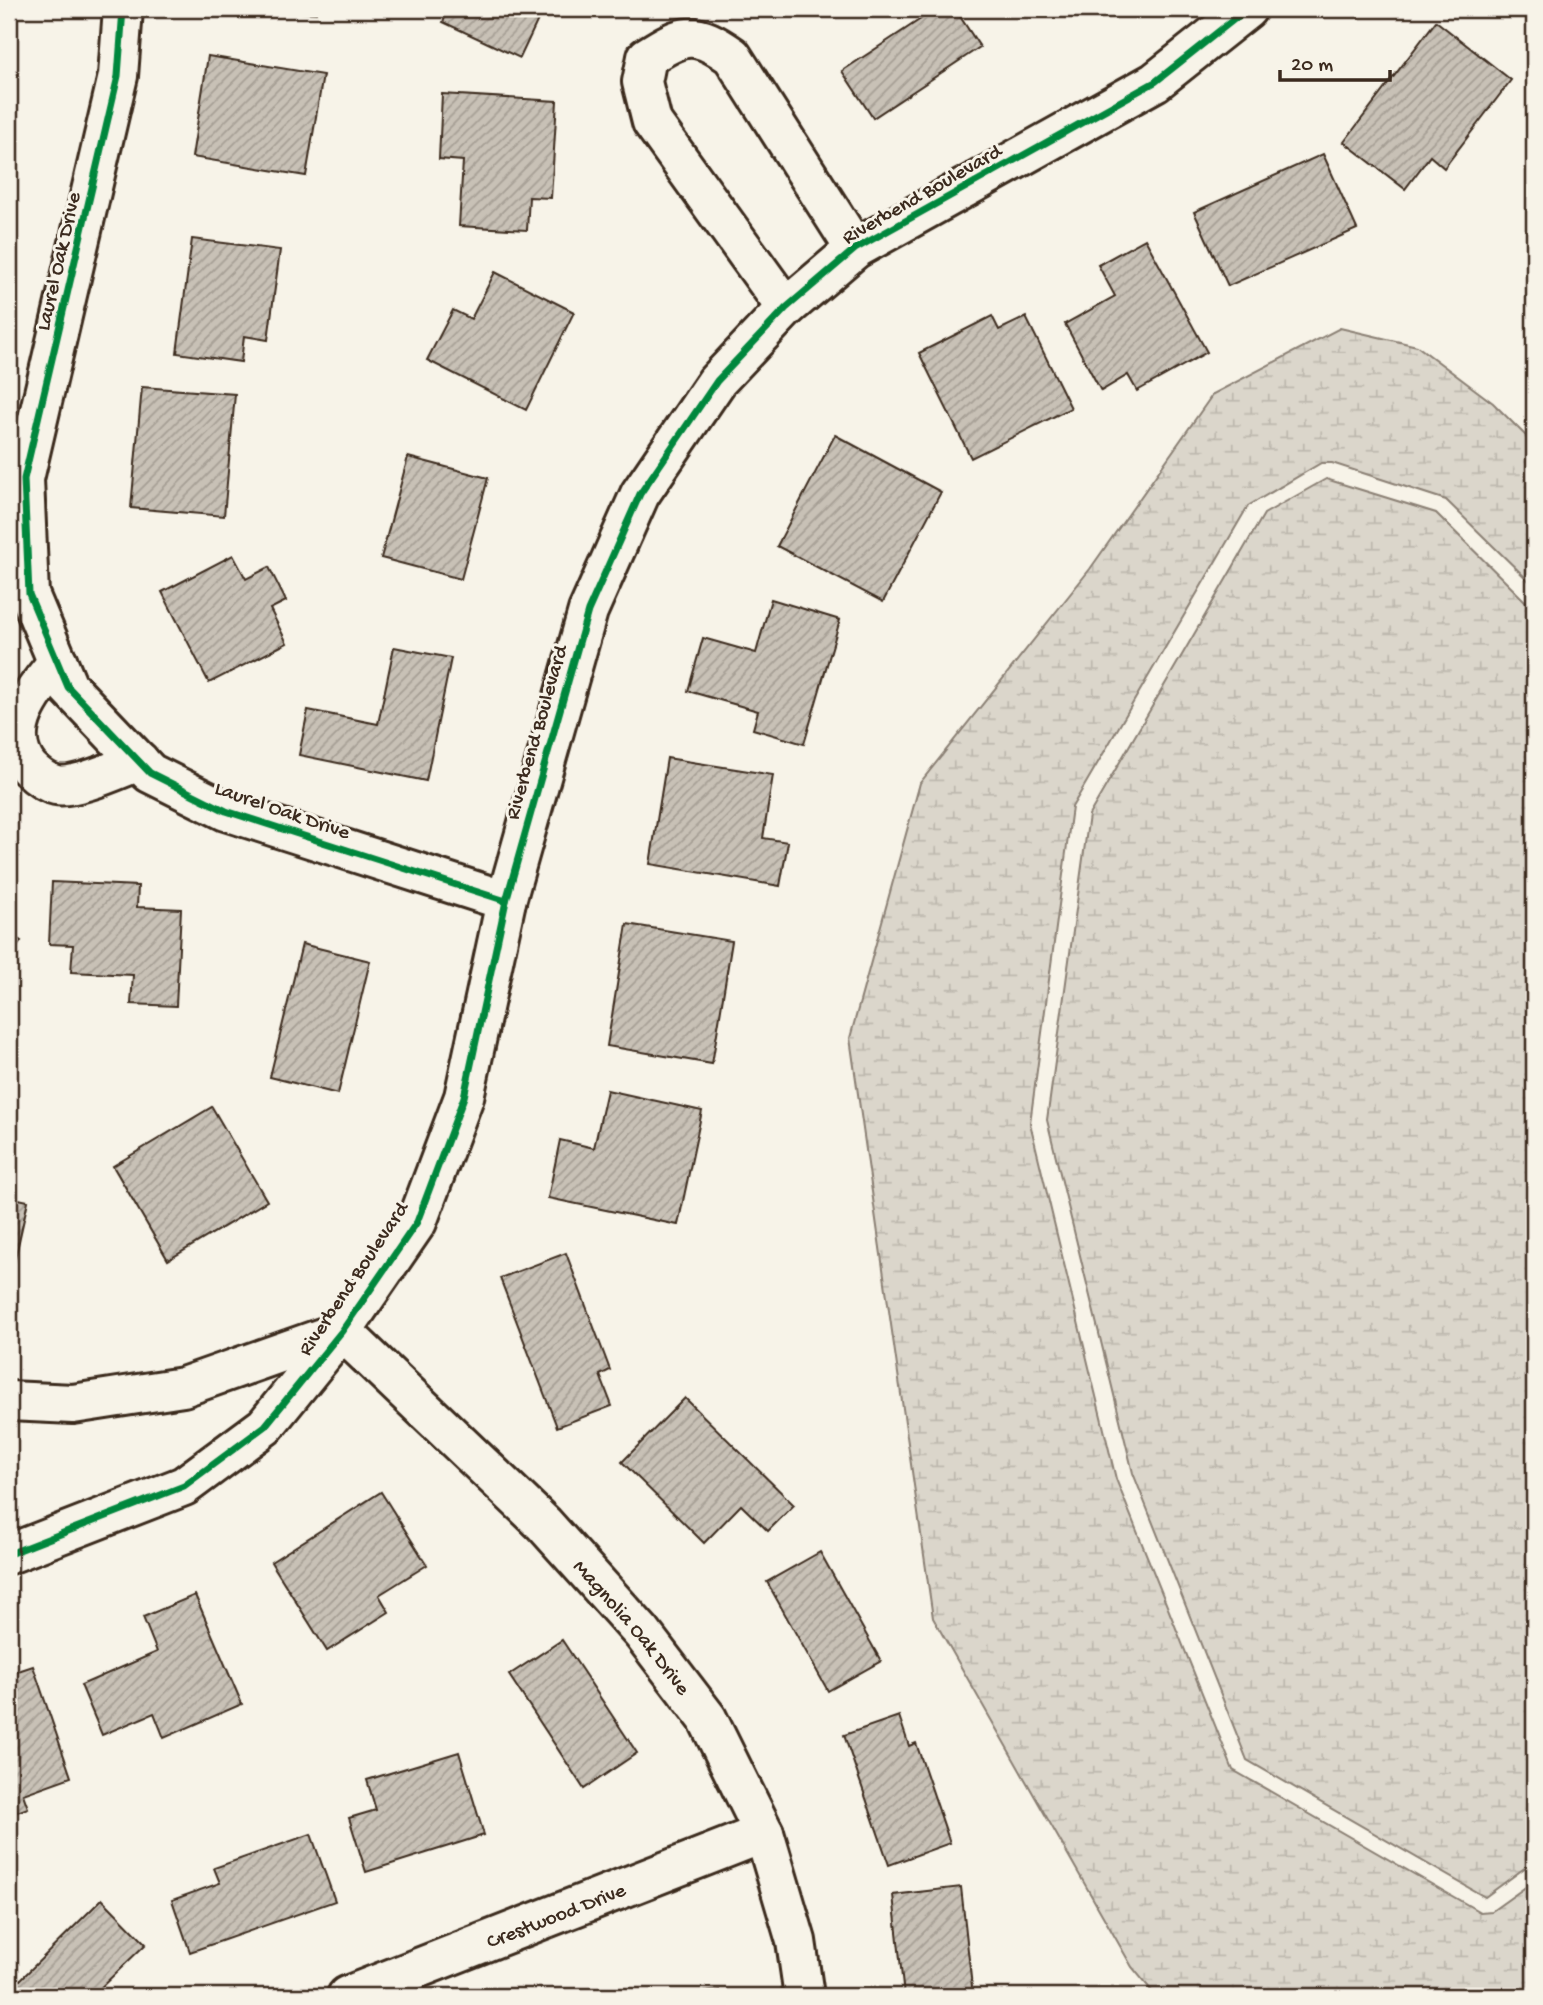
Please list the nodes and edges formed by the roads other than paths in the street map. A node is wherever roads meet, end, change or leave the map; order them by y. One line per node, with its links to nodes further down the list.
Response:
1 (123, 9): 5 (street, Laurel Oak Drive)
2 (1247, 9): 3 (street, Riverbend Boulevard)
3 (855, 248): 4 (street, Riverbend Boulevard); 4 (street)
4 (786, 308): 7 (street, Riverbend Boulevard)
5 (58, 663): 6 (street, Laurel Oak Drive); 6 (street)
6 (139, 761): 7 (street, Laurel Oak Drive)
7 (506, 901): 8 (street, Riverbend Boulevard)
8 (342, 1331): 9 (street, Riverbend Boulevard); 10 (street, Riverbend Boulevard); 11 (street, Magnolia Oak Drive)
9 (9, 1401)
10 (9, 1554)
11 (764, 1833): 12 (street, Crestwood Drive); 13 (street, Magnolia Oak Drive)
12 (347, 1996)
13 (804, 1996)

